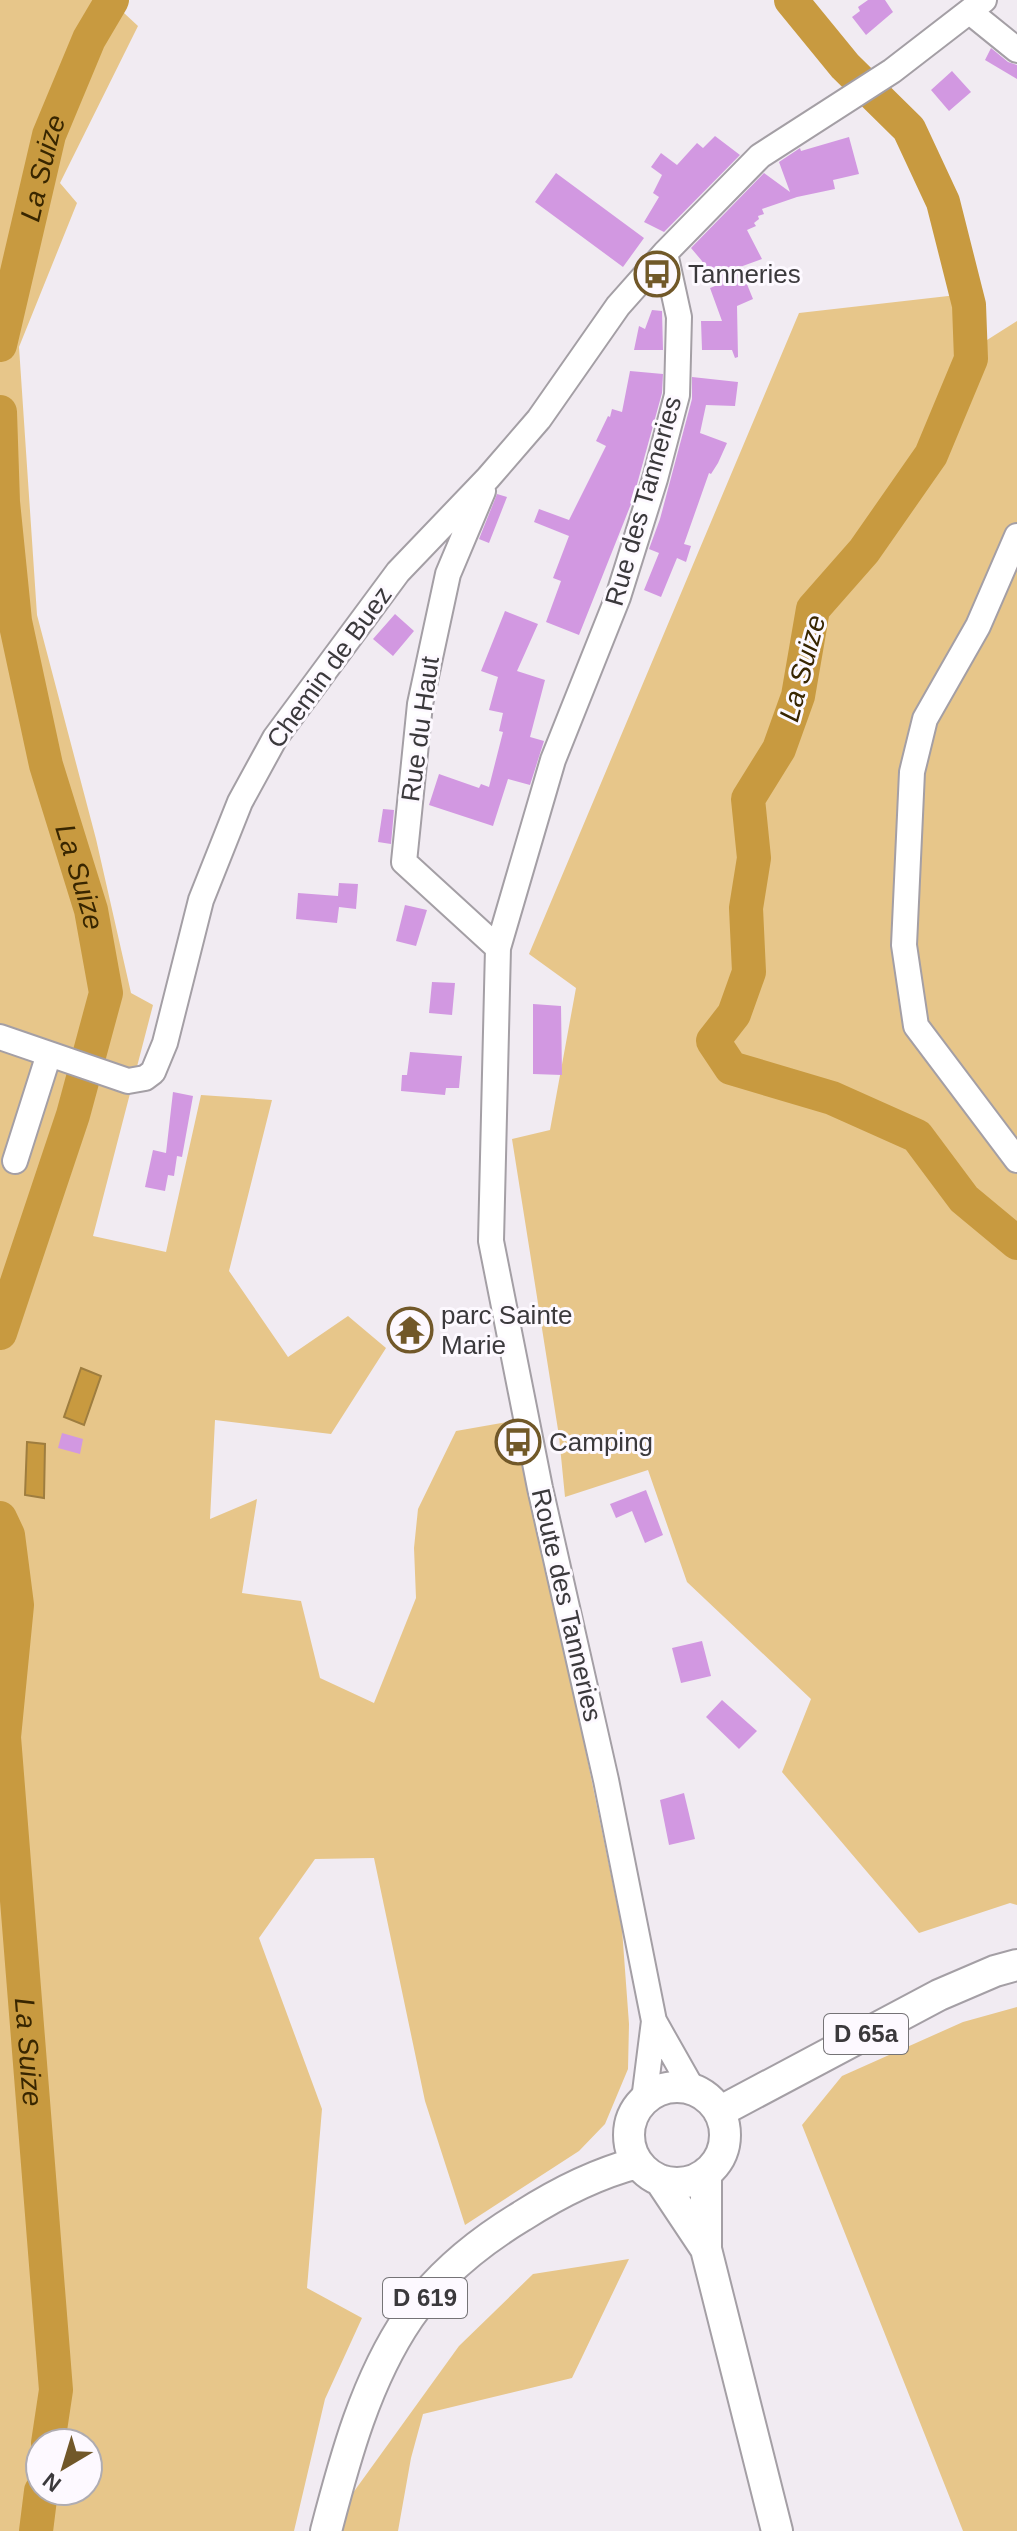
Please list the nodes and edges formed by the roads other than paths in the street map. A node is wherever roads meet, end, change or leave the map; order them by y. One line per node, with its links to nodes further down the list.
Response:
1 (977, 6): 2 (street); 3 (street)
2 (1017, 50)
3 (665, 253): 4 (street, Chemin de Buez); 6 (street, Rue des Tanneries)
4 (488, 478): 6 (street, Rue du Haut); 8 (street, Chemin de Buez)
5 (1017, 536): 9 (street)
6 (498, 948): 12 (street, Route des Tanneries)
7 (0, 1037): 8 (street, Chemin de Buez)
8 (60, 1058): 10 (street)
9 (1017, 1160)
10 (15, 1161)
11 (1017, 1965): 15 (main road, D 65a)
12 (654, 2021): 13 (street, Route des Tanneries); 14 (street, Route des Tanneries)
13 (693, 2090): 14 (main road); 15 (main road)
14 (644, 2100): 16 (main road)
15 (719, 2112): 17 (main road)
16 (649, 2172): 17 (main road); 18 (main road); 19 (main road, D 619)
17 (706, 2173): 18 (main road)
18 (706, 2249): 20 (main road)
19 (326, 2531)
20 (777, 2531)

